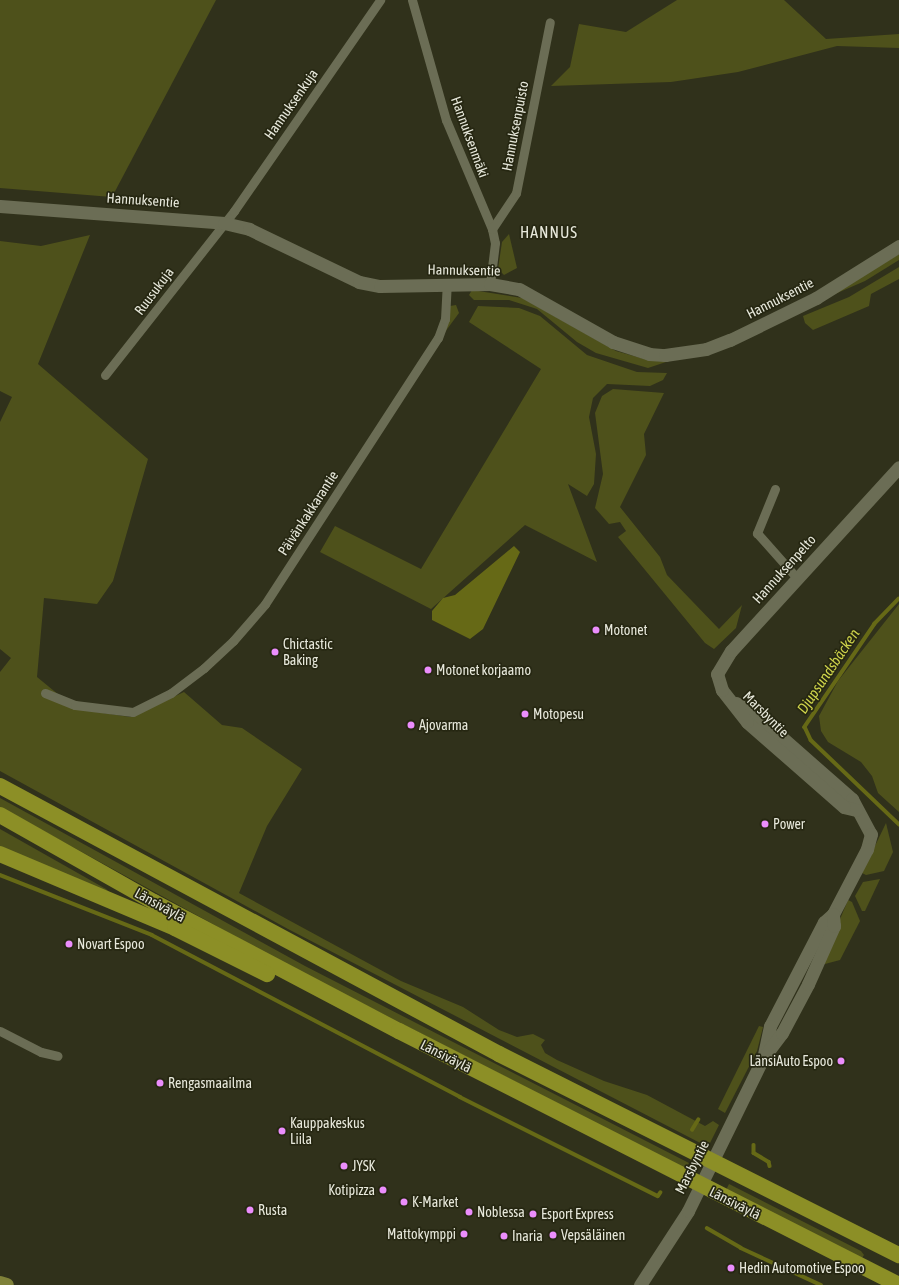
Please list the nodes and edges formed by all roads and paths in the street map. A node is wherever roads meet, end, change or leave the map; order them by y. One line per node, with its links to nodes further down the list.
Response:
1 (380, 0): 5 (street, Hannuksenkuja)
2 (412, 0): 6 (street, Hannuksenmäki)
3 (550, 22): 6 (street, Hannuksenpuisto)
4 (0, 206): 5 (main road, Hannuksentie)
5 (224, 223): 9 (main road, Hannuksentie); 10 (street, Ruusukuja)
6 (492, 229): 8 (street, Hannuksenmäki)
7 (899, 246): 8 (main road, Hannuksentie)
8 (490, 284): 9 (main road, Hannuksentie)
9 (447, 285): 14 (street, Päivänkakkarantie)
10 (105, 375)
11 (899, 467): 13 (main road, Hannuksenpelto)
12 (775, 489): 13 (street)
13 (797, 578): 15 (main road, Hannuksenpelto)
14 (45, 693)
15 (730, 700): 25 (main road, Marsbyntie)
16 (0, 786): 22 (highway, Länsiväylä)
17 (0, 815): 20 (highway, Länsiväylä)
18 (0, 854): 20 (highway)
19 (0, 1031): 21 (street)
20 (399, 1031): 26 (highway, Länsiväylä)
21 (58, 1056)
22 (899, 1255)
23 (0, 1283): 24 (main road)
24 (7, 1285)
25 (640, 1285)
26 (899, 1285)

